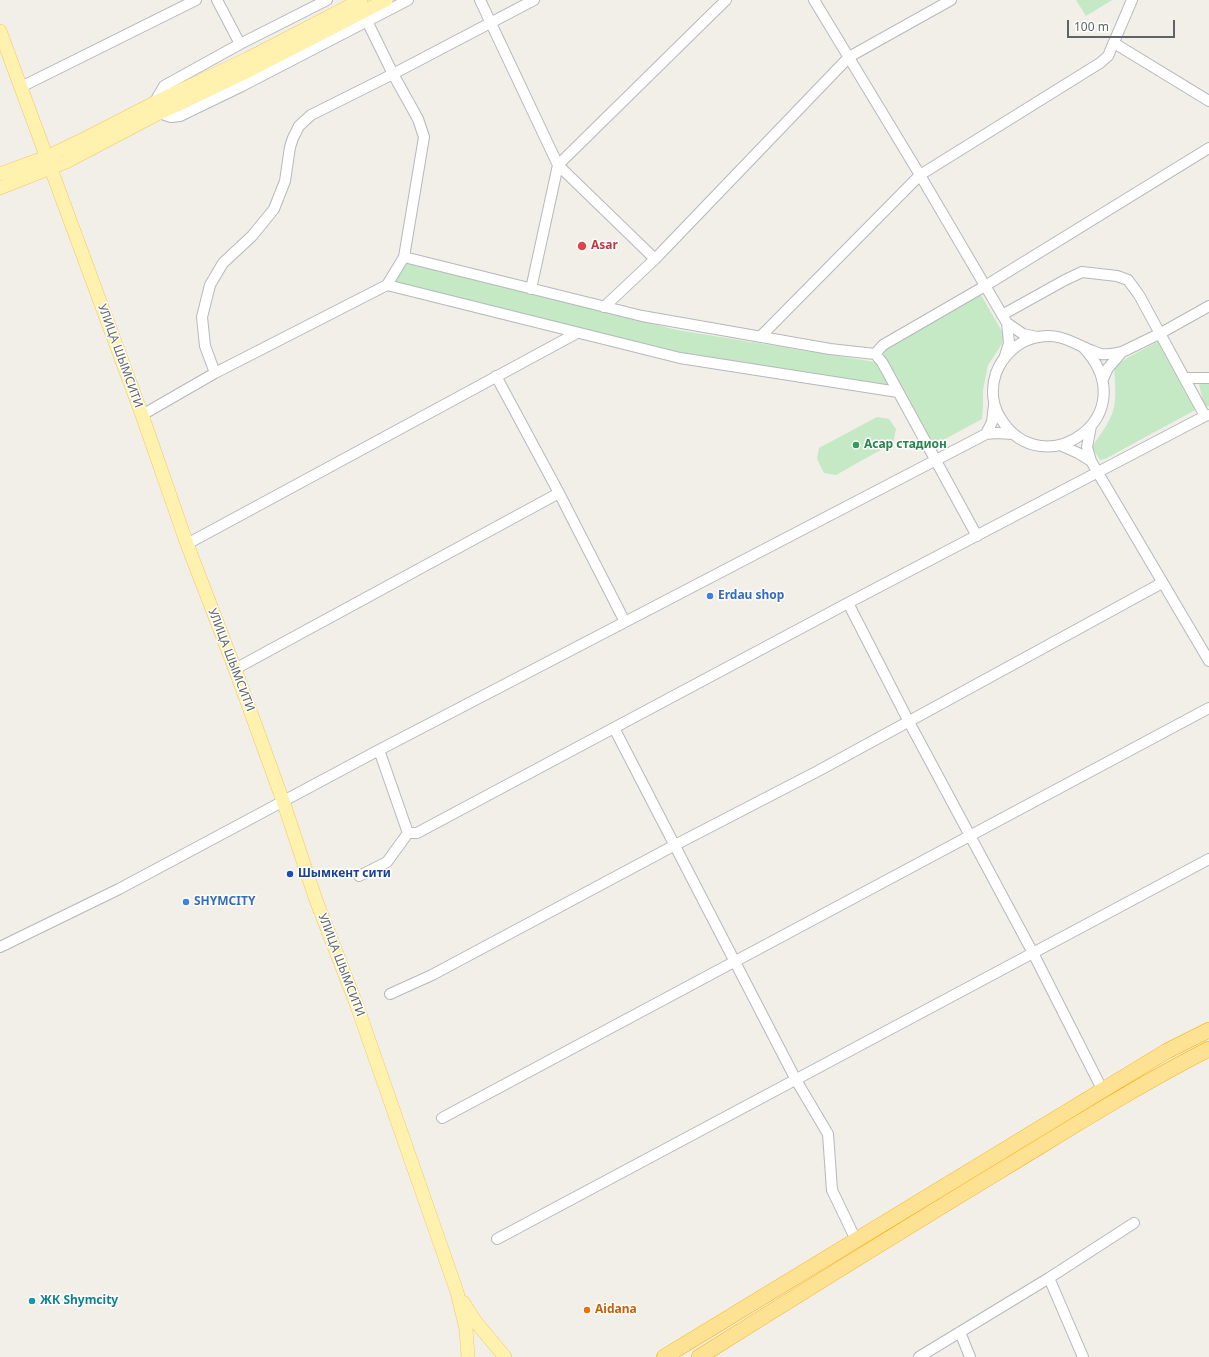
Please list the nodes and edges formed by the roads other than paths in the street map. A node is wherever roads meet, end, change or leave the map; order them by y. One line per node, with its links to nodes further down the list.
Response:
1 (196, 0): 20 (street)
2 (217, 0): 17 (street)
3 (327, 0): 17 (street)
4 (361, 0): 22 (main road)
5 (386, 0): 22 (main road)
6 (408, 0): 13 (street)
7 (480, 0): 14 (street)
8 (534, 0): 14 (street)
9 (726, 0): 25 (street)
10 (814, 0): 18 (street)
11 (951, 0): 18 (street)
12 (1132, 0): 16 (street)
13 (367, 22): 19 (street); 22 (street)
14 (491, 23): 19 (street); 25 (street)
15 (0, 31): 20 (main road, УЛИЦА ШЫМСИТИ)
16 (1114, 43): 21 (street); 27 (street)
17 (240, 44): 22 (street)
18 (849, 57): 27 (street); 30 (street)
19 (393, 74): 29 (street); 45 (street)
20 (21, 87): 24 (main road, УЛИЦА ШЫМСИТИ)
21 (1209, 101)
22 (157, 108): 24 (main road)
23 (1209, 148): 32 (street)
24 (48, 162): 26 (main road); 28 (main road); 52 (main road, УЛИЦА ШЫМСИТИ)
25 (558, 165): 30 (street); 33 (street)
26 (0, 174)
27 (920, 175): 32 (street); 39 (street)
28 (0, 188)
29 (404, 257): 31 (street); 33 (street)
30 (655, 259): 35 (street)
31 (387, 285): 37 (street); 45 (street)
32 (985, 286): 36 (street); 43 (street)
33 (531, 289): 35 (street)
34 (1209, 306): 38 (street)
35 (604, 307): 39 (street)
36 (1004, 319): 38 (street); 40 (street); 44 (street)
37 (577, 333): 46 (street); 50 (street)
38 (1161, 333): 42 (street); 47 (street)
39 (760, 337): 43 (street)
40 (1037, 337): 41 (street); 44 (street)
41 (1083, 347): 42 (street); 49 (street)
42 (1122, 352): 49 (street)
43 (875, 354): 50 (street)
44 (1005, 356): 51 (street)
45 (215, 374): 52 (street)
46 (496, 376): 61 (street); 63 (street)
47 (1184, 378): 48 (street); 53 (street)
48 (1209, 378)
49 (1103, 379): 54 (street)
50 (898, 392): 58 (street)
51 (994, 403): 55 (street); 56 (street)
52 (142, 415): 63 (main road, УЛИЦА ШЫМСИТИ)
53 (1207, 415): 60 (street)
54 (1091, 426): 57 (street); 59 (street)
55 (986, 434): 56 (street); 58 (street)
56 (1013, 434): 57 (street)
57 (1060, 445): 59 (street)
58 (936, 460): 62 (street); 66 (street)
59 (1091, 461): 60 (street)
60 (1098, 473): 62 (street); 64 (street)
61 (559, 493): 66 (street); 68 (street)
62 (977, 536): 65 (street)
63 (187, 544): 68 (main road, УЛИЦА ШЫМСИТИ)
64 (1162, 583): 67 (street); 70 (street)
65 (848, 603): 70 (street); 71 (street)
66 (625, 622): 72 (street)
67 (1209, 661)
68 (235, 669): 73 (main road, УЛИЦА ШЫМСИТИ)
69 (1209, 708): 75 (street)
70 (909, 722): 75 (street); 76 (street)
71 (614, 728): 74 (street); 76 (street)
72 (379, 750): 73 (street); 74 (street)
73 (283, 801): 79 (street); 92 (main road, УЛИЦА ШЫМСИТИ)
74 (408, 833): 78 (street)
75 (971, 835): 80 (street); 81 (street)
76 (675, 845): 81 (street); 82 (street)
77 (1209, 859): 80 (street)
78 (360, 876)
79 (0, 947)
80 (1033, 953): 85 (street); 86 (street)
81 (735, 961): 85 (street); 87 (street)
82 (390, 994)
83 (1209, 1030): 86 (highway)
84 (1209, 1049): 97 (highway)
85 (796, 1080): 89 (street); 90 (street)
86 (1103, 1091): 90 (highway)
87 (442, 1118)
88 (1134, 1223): 91 (street)
89 (497, 1239)
90 (856, 1240): 96 (highway)
91 (1049, 1278): 93 (street); 100 (street)
92 (457, 1292): 94 (main road, УЛИЦА ШЫМСИТИ); 95 (main road, УЛИЦА ШЫМСИТИ)
93 (960, 1332): 98 (street); 99 (street)
94 (468, 1357)
95 (505, 1357)
96 (664, 1357)
97 (699, 1357)
98 (919, 1357)
99 (970, 1357)
100 (1083, 1357)

